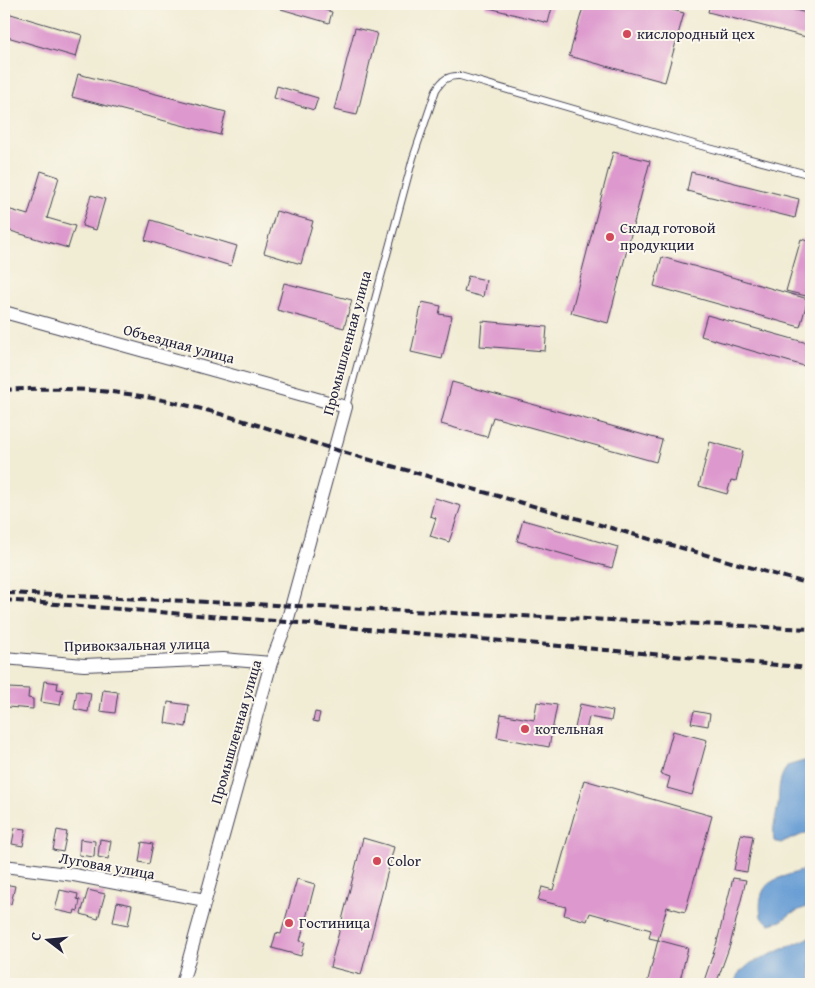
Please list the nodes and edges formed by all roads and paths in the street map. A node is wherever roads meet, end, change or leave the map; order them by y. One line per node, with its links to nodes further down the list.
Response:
1 (811, 175): 3 (lane, Промышленная улица)
2 (4, 312): 3 (street, Объездная улица)
3 (346, 407): 5 (street, Промышленная улица)
4 (4, 658): 5 (street, Привокзальная улица)
5 (271, 663): 7 (street, Промышленная улица)
6 (4, 866): 7 (street, Луговая улица)
7 (205, 900): 8 (street, Промышленная улица)
8 (182, 984)

